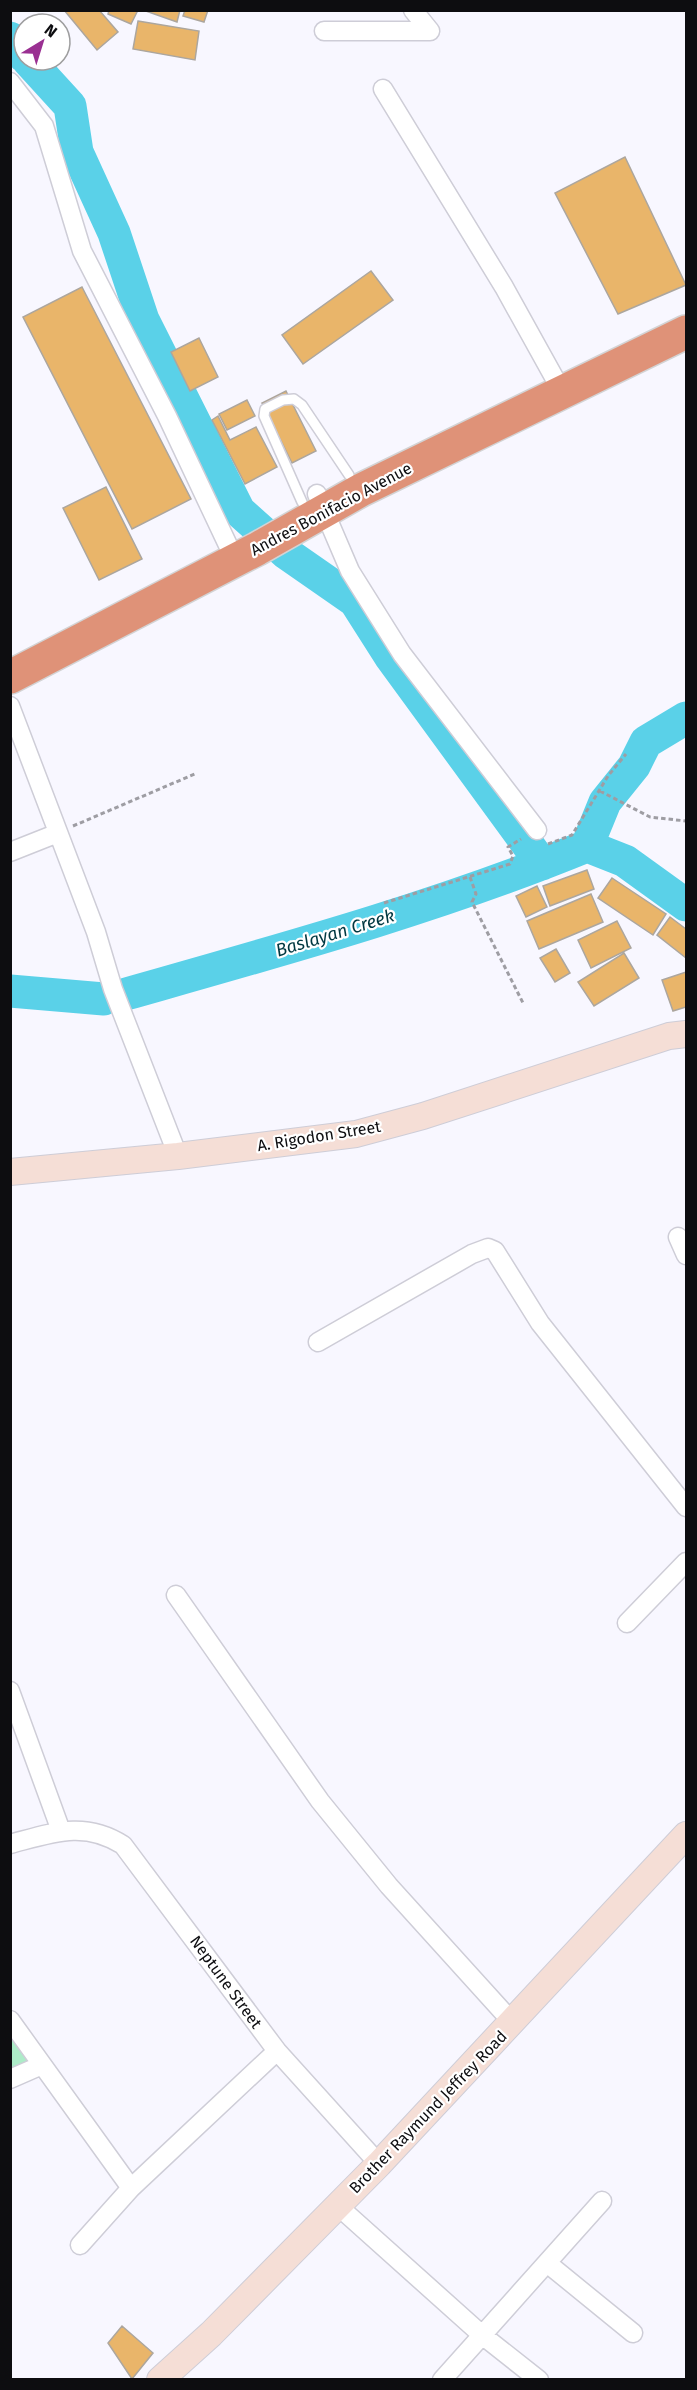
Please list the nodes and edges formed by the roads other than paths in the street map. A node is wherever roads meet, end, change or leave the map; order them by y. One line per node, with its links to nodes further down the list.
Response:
1 (413, 10): 2 (street)
2 (324, 31)
3 (10, 82): 10 (street)
4 (383, 89): 7 (street)
5 (687, 313): 7 (highway, Andres Bonifacio Avenue)
6 (687, 332): 9 (highway, Andres Bonifacio Avenue)
7 (555, 379): 8 (highway, Andres Bonifacio Avenue)
8 (349, 475): 9 (highway, Andres Bonifacio Avenue); 9 (lane)
9 (304, 510): 10 (highway, Andres Bonifacio Avenue); 14 (street)
10 (241, 547): 11 (highway, Andres Bonifacio Avenue); 12 (highway, Andres Bonifacio Avenue)
11 (10, 656)
12 (10, 678)
13 (10, 706): 15 (street)
14 (537, 830)
15 (58, 833): 16 (street); 18 (street)
16 (10, 852)
17 (687, 1034): 18 (street, A. Rigodon Street)
18 (178, 1156): 19 (street, A. Rigodon Street)
19 (10, 1172)
20 (678, 1237): 21 (street)
21 (687, 1255)
22 (318, 1342): 23 (street)
23 (687, 1507)
24 (687, 1562): 26 (street)
25 (176, 1595): 32 (street)
26 (627, 1623)
27 (12, 1698): 28 (street)
28 (61, 1831): 30 (street, Neptune Street); 33 (street, Neptune Street)
29 (687, 1834): 32 (street, Brother Raymund Jeffrey Road)
30 (10, 1844)
31 (10, 2020): 34 (street)
32 (513, 2023): 36 (street, Brother Raymund Jeffrey Road)
33 (277, 2051): 36 (street, Neptune Street); 37 (street)
34 (42, 2065): 35 (street); 37 (street)
35 (10, 2079)
36 (379, 2164): 39 (street, Brother Raymund Jeffrey Road)
37 (131, 2188): 40 (street)
38 (602, 2201): 41 (street)
39 (338, 2205): 43 (street); 44 (street, Brother Raymund Jeffrey Road)
40 (80, 2245)
41 (547, 2263): 42 (street); 43 (street)
42 (633, 2333)
43 (482, 2335): 45 (street); 46 (street)
44 (160, 2379)
45 (442, 2379)
46 (539, 2379)

